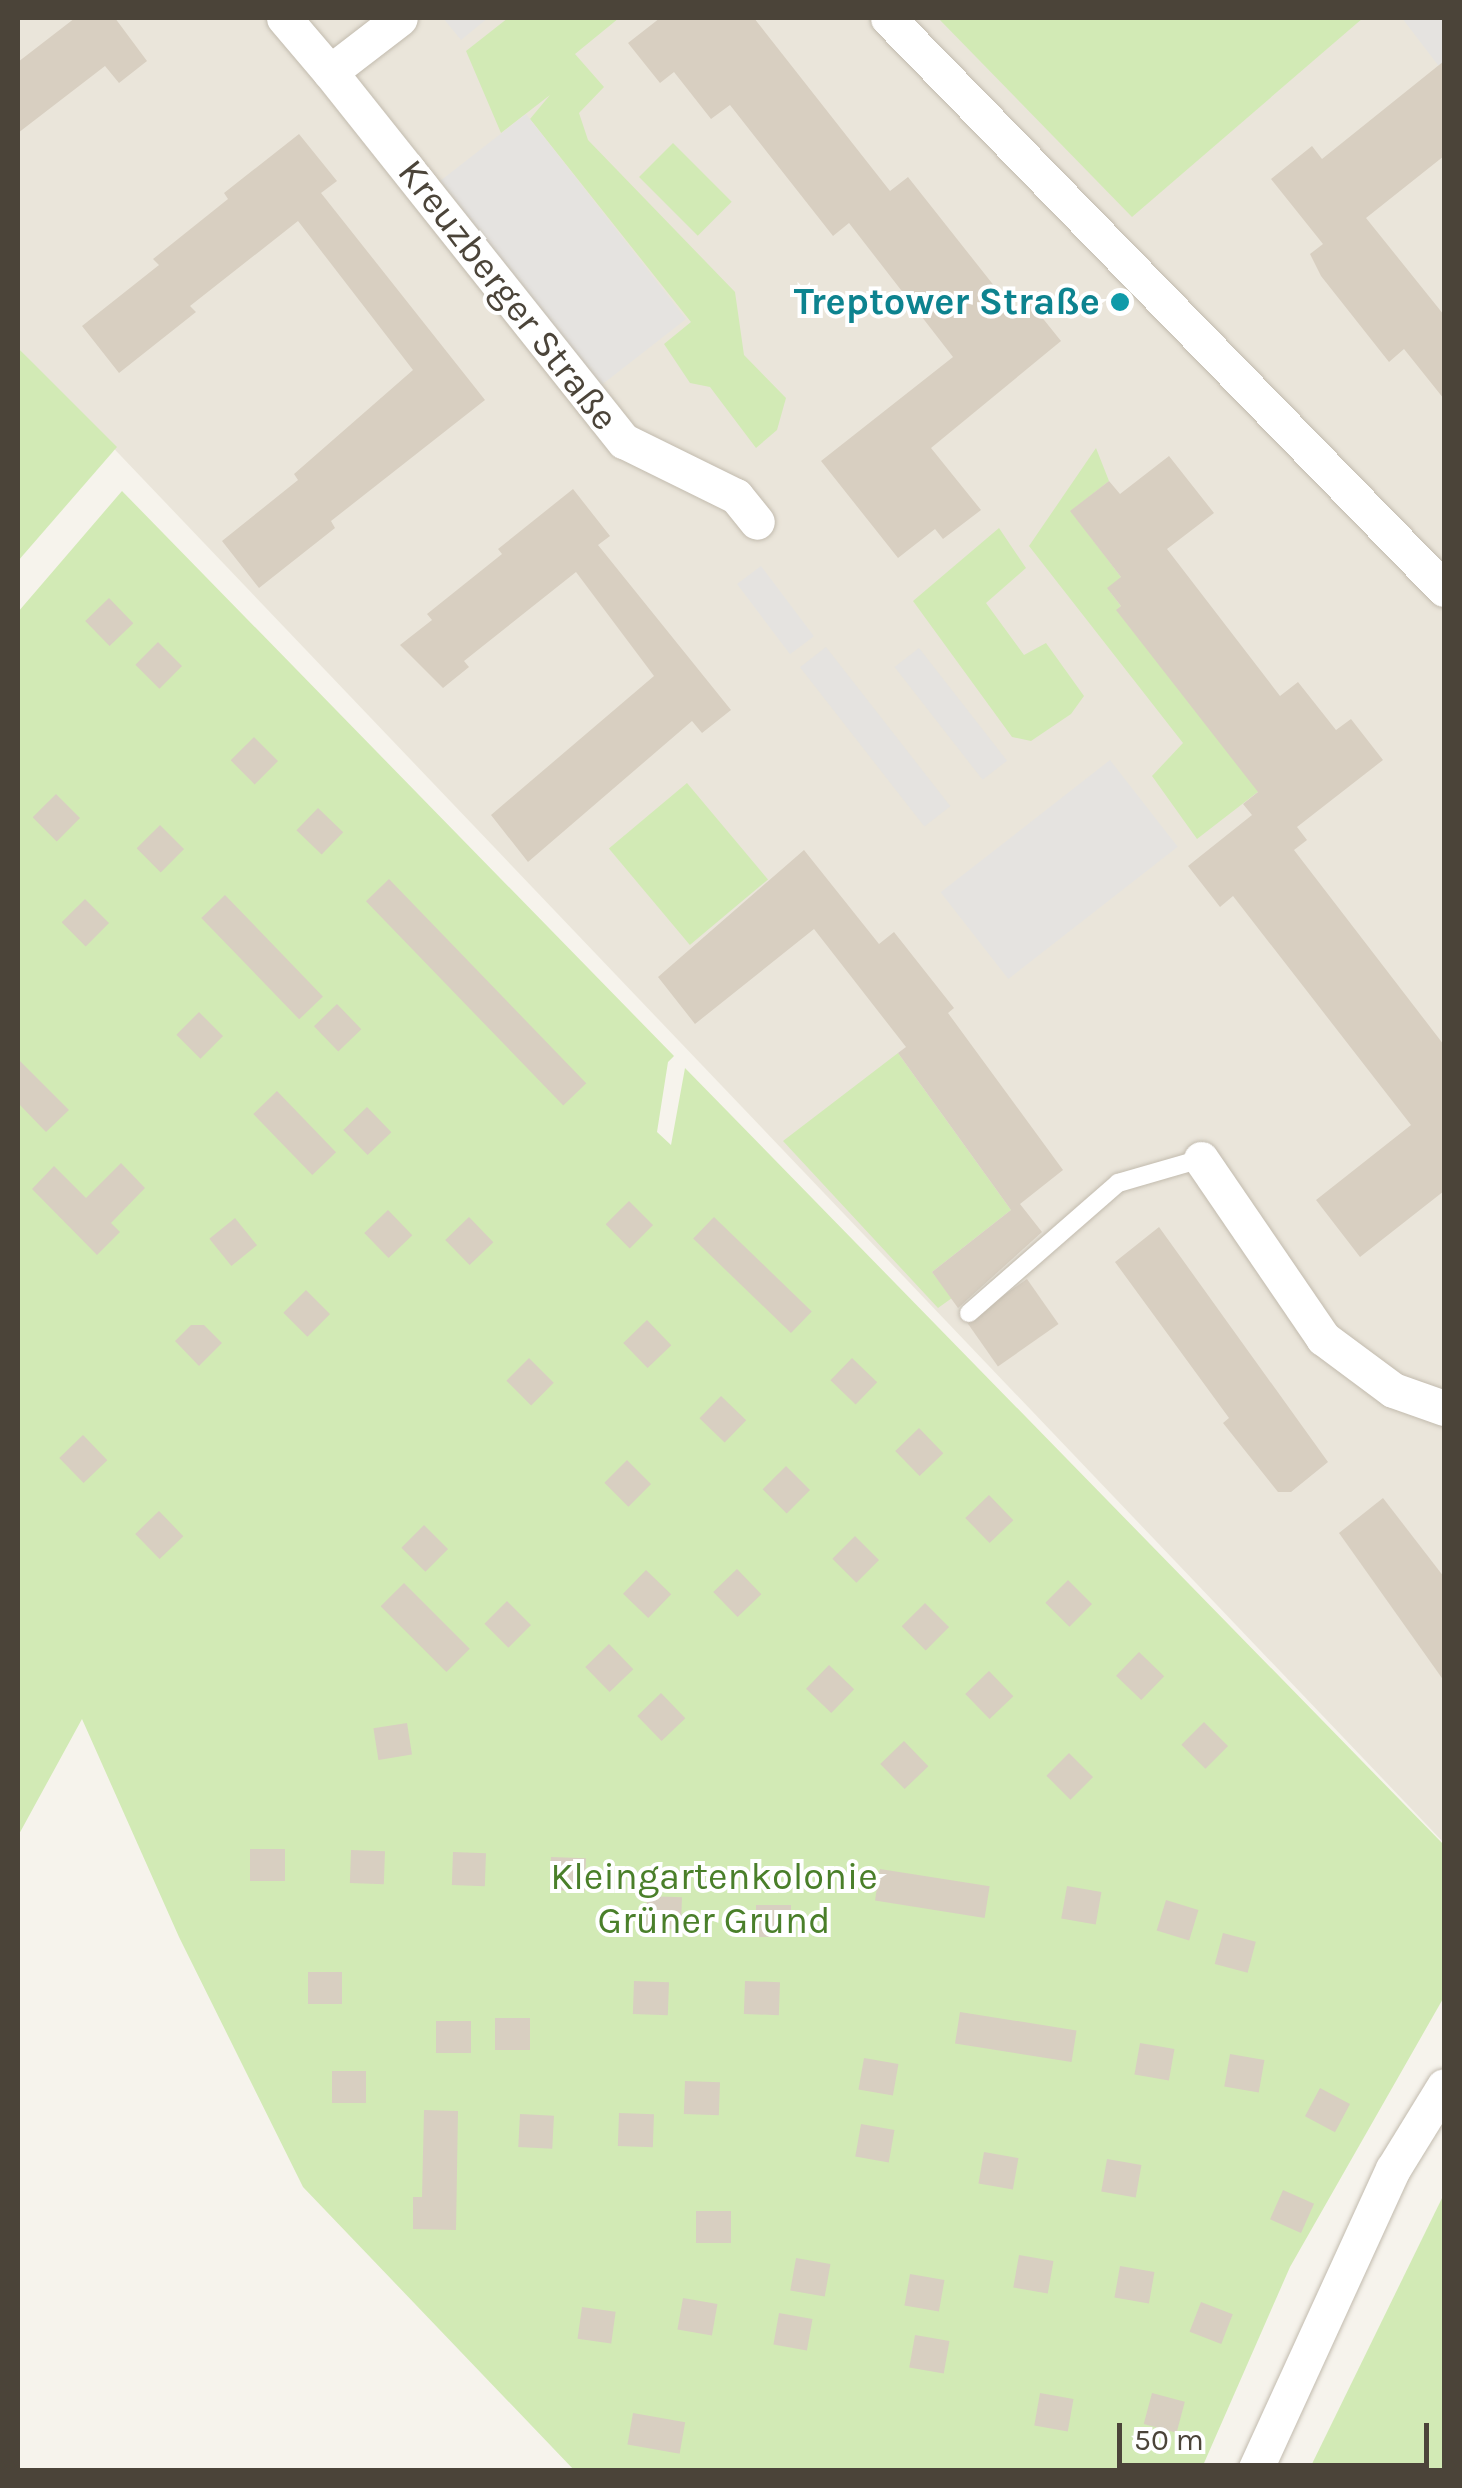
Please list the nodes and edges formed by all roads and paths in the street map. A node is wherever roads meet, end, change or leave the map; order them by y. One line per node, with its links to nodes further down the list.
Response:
1 (284, 18): 4 (street)
2 (400, 18): 4 (street)
3 (888, 18): 6 (street)
4 (330, 72): 5 (street, Kreuzberger Straße)
5 (756, 522)
6 (1444, 589)
7 (1200, 1160): 8 (lane); 9 (street)
8 (969, 1312)
9 (1444, 1408)
10 (1444, 2086): 11 (street)
11 (1256, 2470)

